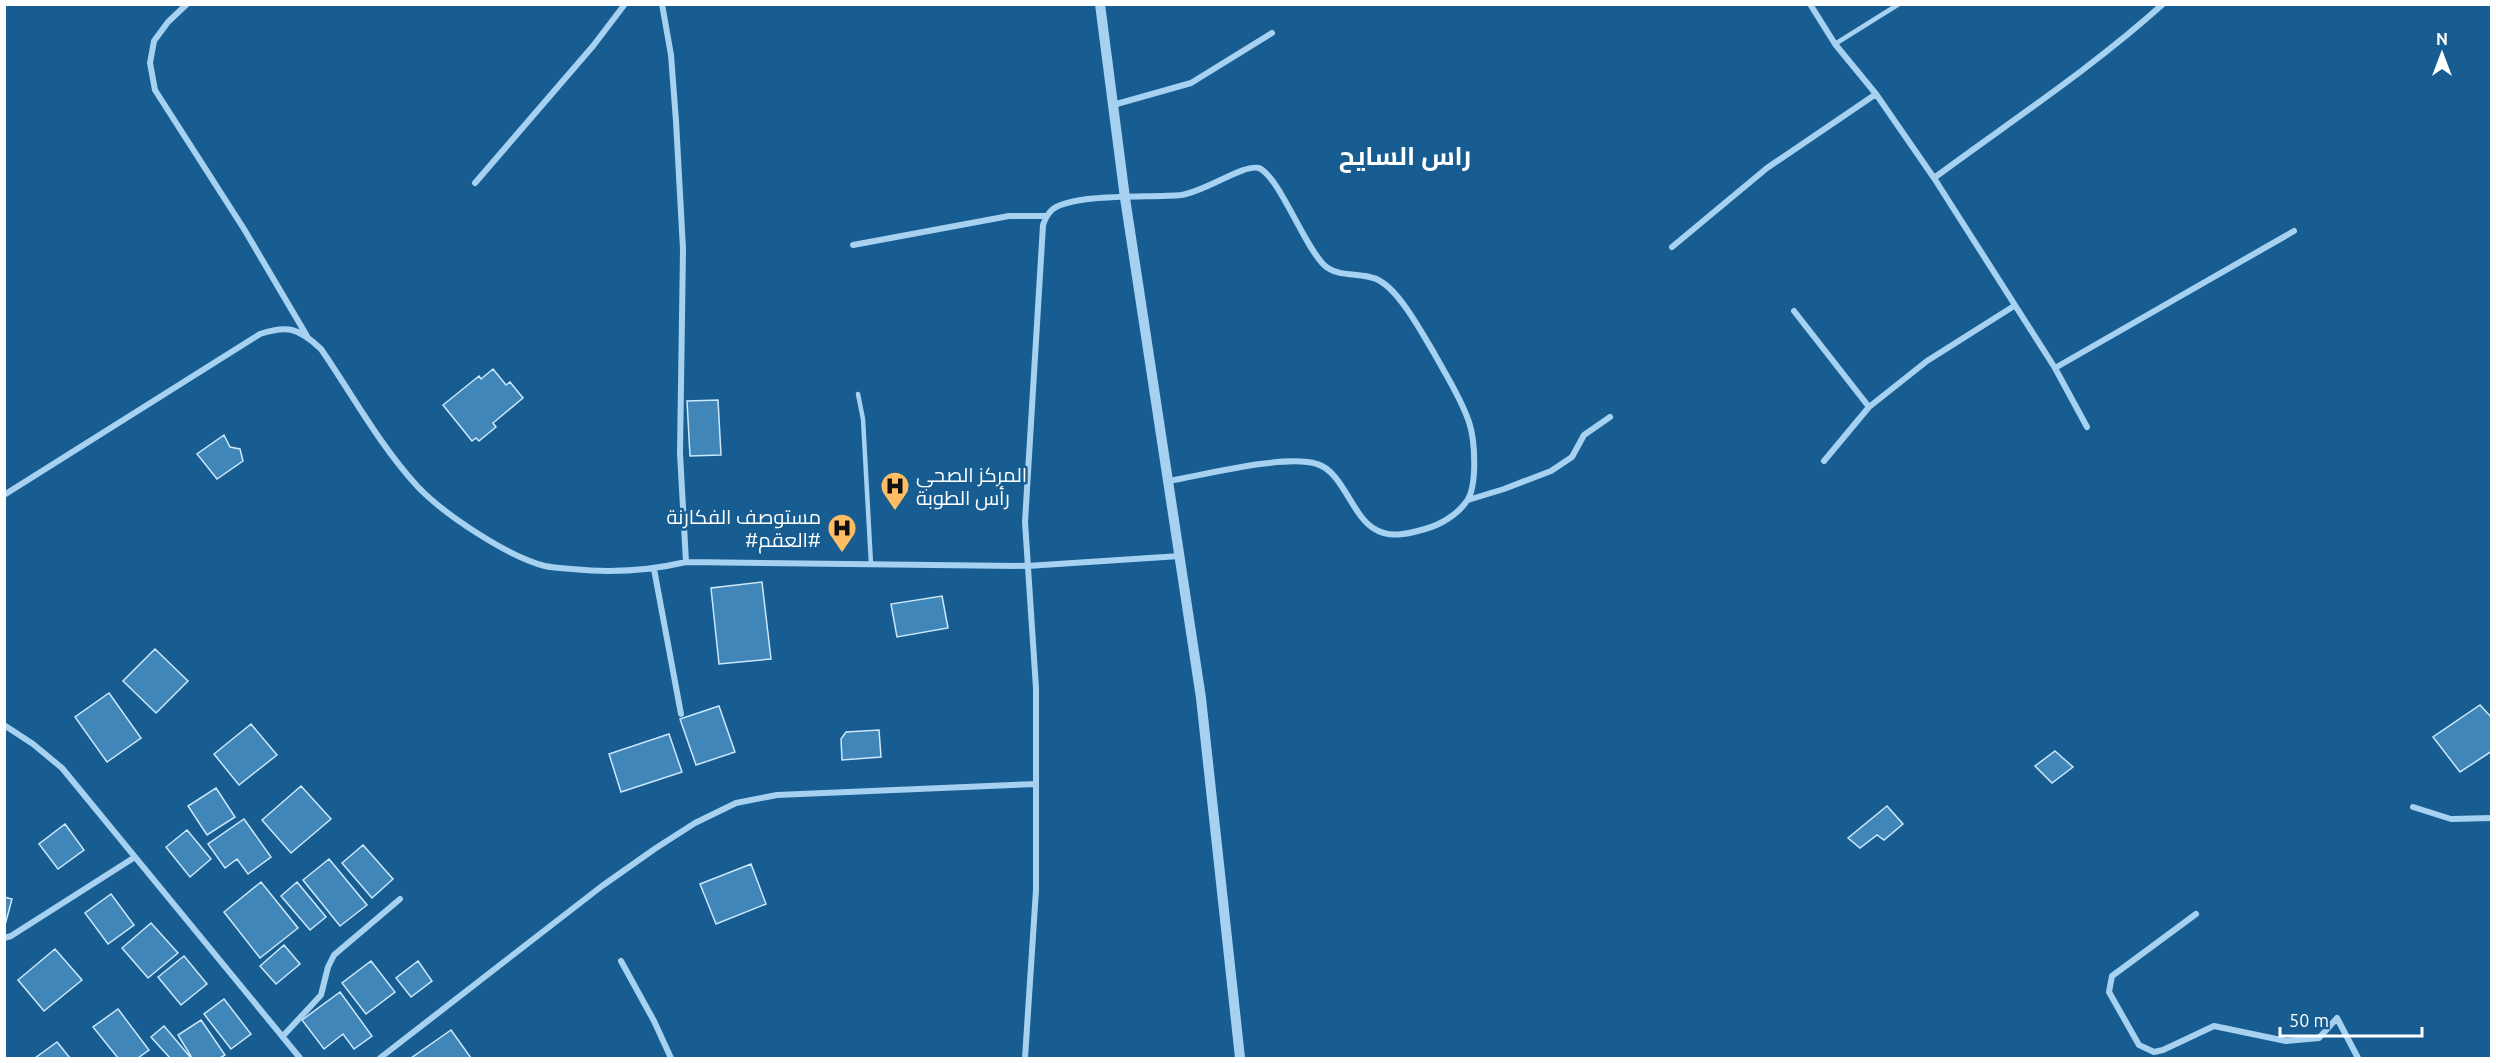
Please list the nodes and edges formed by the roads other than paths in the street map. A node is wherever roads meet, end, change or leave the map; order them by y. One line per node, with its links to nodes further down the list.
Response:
1 (187, 4): 21 (street)
2 (625, 4): 13 (street)
3 (662, 4): 32 (street)
4 (1100, 4): 11 (street)
5 (1810, 4): 9 (street)
6 (1899, 4): 9 (lane)
7 (2163, 4): 12 (street)
8 (1272, 33): 11 (street)
9 (1835, 45): 10 (street)
10 (1876, 94): 12 (street); 18 (street)
11 (1112, 105): 14 (street)
12 (1934, 178): 19 (street)
13 (475, 183)
14 (1125, 198): 15 (street); 28 (street); 30 (street)
15 (1047, 216): 17 (street); 34 (street)
16 (2294, 231): 22 (street)
17 (853, 245)
18 (1672, 247)
19 (2014, 306): 22 (street); 24 (street)
20 (1794, 311): 24 (street)
21 (307, 336): 29 (street); 35 (street)
22 (2055, 368): 26 (street)
23 (858, 394): 33 (lane)
24 (1869, 407): 27 (street)
25 (1610, 417): 30 (street)
26 (2087, 428)
27 (1824, 461)
28 (1169, 481): 30 (street); 31 (street)
29 (4, 495)
30 (1468, 500)
31 (1180, 556): 34 (street); 51 (street)
32 (686, 562): 33 (street); 35 (street)
33 (871, 564): 34 (street)
34 (1027, 567): 38 (street)
35 (654, 569): 36 (street)
36 (681, 714)
37 (4, 725): 41 (street)
38 (1036, 784): 48 (street); 50 (street)
39 (2413, 807): 40 (street)
40 (2492, 818)
41 (135, 857): 44 (street); 46 (street)
42 (400, 899): 46 (street)
43 (2196, 914): 52 (street)
44 (4, 938)
45 (621, 961): 49 (street)
46 (283, 1036): 47 (street)
47 (300, 1059)
48 (380, 1059)
49 (670, 1059)
50 (1025, 1059)
51 (1240, 1059)
52 (2358, 1059)

